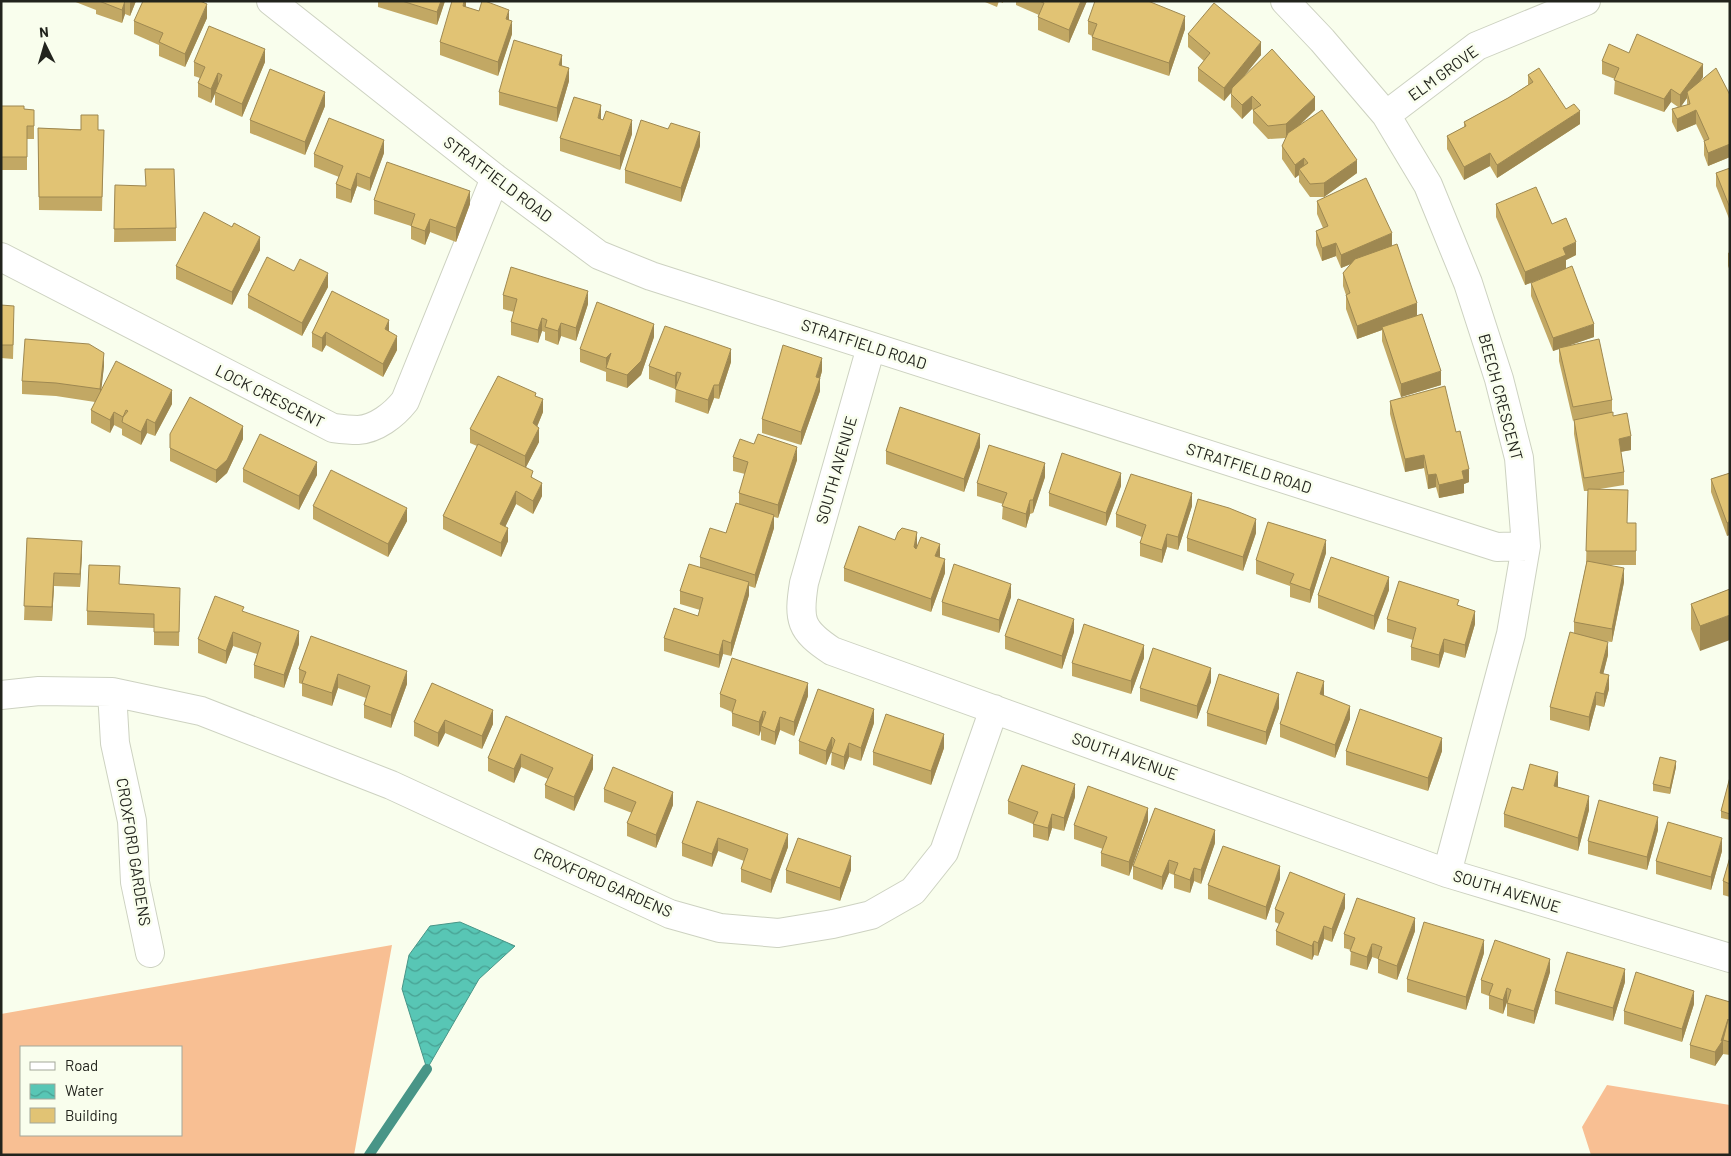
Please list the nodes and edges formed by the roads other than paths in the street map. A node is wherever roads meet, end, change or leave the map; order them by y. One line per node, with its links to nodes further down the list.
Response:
1 (271, 1): 5 (street, STRATFIELD ROAD)
2 (1285, 1): 4 (street, BEECH CRESCENT)
3 (1586, 1): 4 (street, ELM GROVE)
4 (1386, 115): 8 (street, BEECH CRESCENT)
5 (495, 178): 6 (street, LOCK CRESCENT); 7 (street, STRATFIELD ROAD)
6 (1, 257)
7 (871, 347): 8 (street, STRATFIELD ROAD); 11 (street, SOUTH AVENUE)
8 (1526, 546): 12 (street, BEECH CRESCENT)
9 (112, 692): 10 (street, CROXFORD GARDENS); 11 (street, CROXFORD GARDENS); 13 (street, CROXFORD GARDENS)
10 (1, 694)
11 (994, 709): 12 (street, SOUTH AVENUE)
12 (1447, 873): 14 (street, SOUTH AVENUE)
13 (150, 953)
14 (1730, 958)

